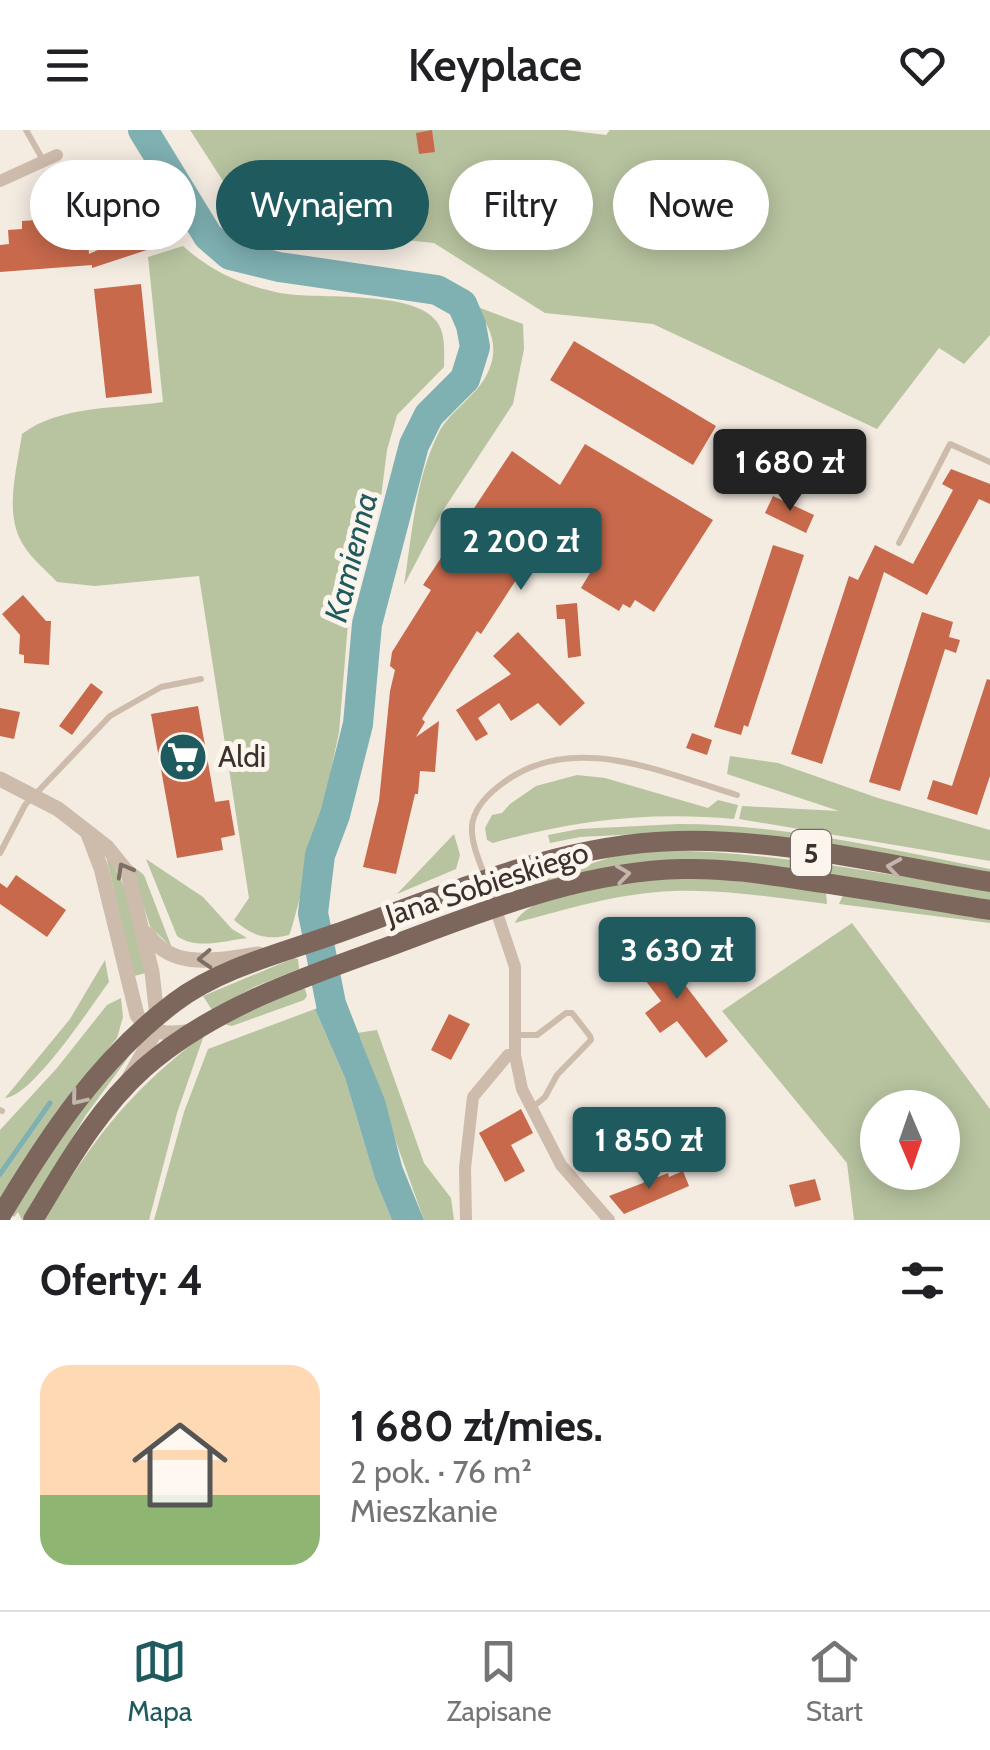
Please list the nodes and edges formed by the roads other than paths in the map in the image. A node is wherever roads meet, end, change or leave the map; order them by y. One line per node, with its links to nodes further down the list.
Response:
1 (26, 130): 3 (lane)
2 (57, 154): 4 (street)
3 (42, 160)
4 (45, 160)
5 (30, 167): 6 (street)
6 (0, 181)
7 (990, 462): 8 (lane)
8 (899, 544)
9 (201, 679): 11 (lane)
10 (0, 779): 11 (street, Jana Sobieskiego)
11 (36, 795): 13 (street, Jana Sobieskiego); 14 (lane)
12 (737, 795): 15 (lane)
13 (88, 834): 19 (street, Jana Sobieskiego, one-way to 13); 21 (street)
14 (0, 853)
15 (486, 880): 16 (main road, Jana Sobieskiego / 5, one-way to 15); 17 (street); 20 (main road, Jana Sobieskiego / 5)
16 (990, 882)
17 (496, 908): 18 (main road, Jana Sobieskiego / 5, one-way to 18); 22 (main road, Jana Sobieskiego / 5); 23 (street)
18 (990, 910)
19 (141, 920): 20 (street, Jana Sobieskiego, one-way to 19); 21 (street, Jana Sobieskiego)
20 (292, 950): 21 (main road, Jana Sobieskiego / 5)
21 (152, 1025): 22 (street); 25 (street); 27 (main road, 5, one-way to 27)
22 (196, 1030): 25 (main road, 5)
23 (515, 1035): 24 (street); 26 (lane)
24 (515, 1055): 26 (street); 29 (street)
25 (123, 1088): 28 (main road, 5)
26 (532, 1108): 30 (street)
27 (0, 1218)
28 (33, 1220)
29 (466, 1220)
30 (609, 1220)

